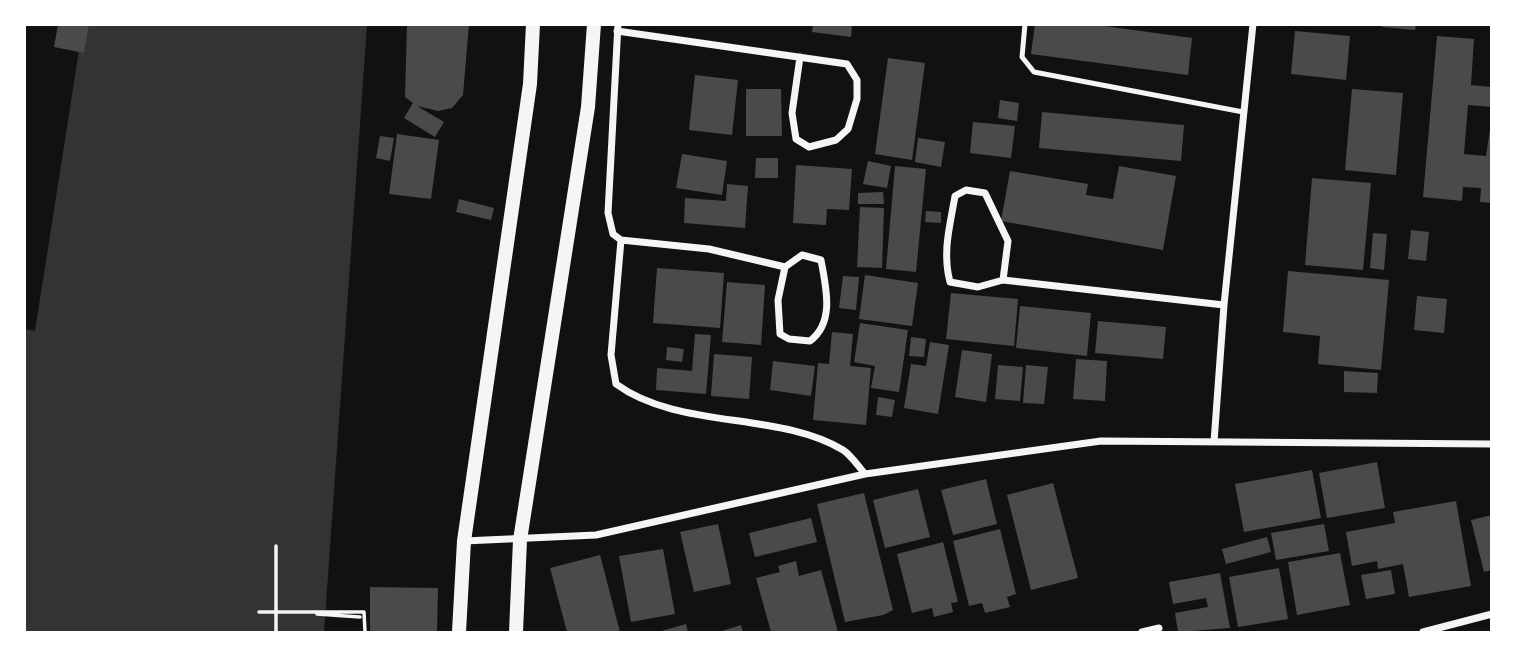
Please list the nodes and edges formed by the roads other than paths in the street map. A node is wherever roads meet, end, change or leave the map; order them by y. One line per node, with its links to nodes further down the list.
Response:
1 (533, 24): 16 (main road)
2 (594, 24): 15 (main road)
3 (1025, 24): 7 (lane)
4 (1253, 24): 7 (street)
5 (617, 28): 6 (street); 8 (street)
6 (800, 57): 6 (street)
7 (1244, 112): 11 (street)
8 (621, 240): 9 (street); 14 (street)
9 (785, 267): 9 (street)
10 (1003, 280): 10 (street); 11 (street)
11 (1224, 305): 12 (street)
12 (1214, 442): 13 (street); 14 (street)
13 (1492, 444)
14 (865, 474): 15 (street)
15 (520, 540): 16 (street); 20 (main road)
16 (464, 541): 19 (main road)
17 (1492, 614): 22 (street)
18 (1160, 628): 21 (street)
19 (459, 632)
20 (516, 632)
21 (1142, 632)
22 (1423, 632)

